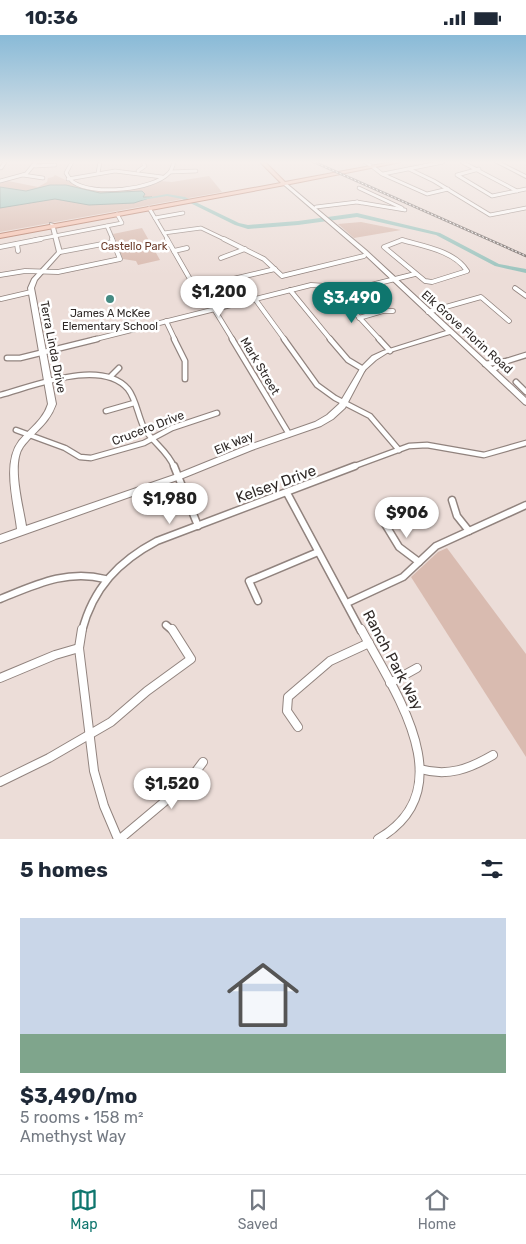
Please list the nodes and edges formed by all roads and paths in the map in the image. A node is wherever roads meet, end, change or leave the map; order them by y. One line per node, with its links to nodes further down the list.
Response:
1 (188, 200): 7 (main road)
2 (304, 200): 10 (street, Elk Grove Florin Road)
3 (307, 200): 14 (street, Elk Grove Florin Road)
4 (366, 200): 8 (street)
5 (383, 200): 8 (street)
6 (465, 200): 9 (street)
7 (173, 202): 13 (main road); 19 (main road)
8 (360, 202): 14 (street)
9 (470, 203): 11 (street); 12 (street)
10 (308, 204): 14 (street); 17 (street, Elk Grove Florin Road)
11 (460, 205)
12 (526, 207)
13 (148, 208): 16 (main road); 18 (street)
14 (317, 208): 17 (street, Elk Grove Florin Road)
15 (183, 213): 18 (street)
16 (117, 214): 19 (main road); 20 (street)
17 (322, 215): 29 (street, Elk Grove Florin Road)
18 (155, 218): 21 (street)
19 (53, 225): 22 (main road); 23 (street)
20 (107, 226): 23 (street); 24 (street)
21 (164, 233): 28 (street); 31 (street)
22 (0, 235)
23 (56, 236): 25 (street); 32 (street)
24 (113, 242): 32 (street); 36 (street)
25 (17, 244): 26 (street); 30 (street)
26 (0, 247)
27 (187, 248): 31 (street)
28 (245, 249): 34 (street); 35 (street)
29 (360, 249): 33 (street, Elk Grove Florin Road); 39 (street, Elk Grove Florin Road)
30 (18, 251)
31 (174, 251): 35 (street)
32 (60, 252): 36 (street, Terra Linda Drive)
33 (364, 256): 35 (street); 39 (street, Elk Grove Florin Road)
34 (221, 258)
35 (274, 269)
36 (43, 272): 38 (street); 43 (street, Terra Linda Drive)
37 (415, 274): 37 (street); 39 (street)
38 (0, 275)
39 (393, 280): 40 (street); 49 (street, Elk Grove Florin Road)
40 (342, 288): 42 (street); 50 (street)
41 (515, 288): 44 (street)
42 (290, 290): 46 (street); 61 (street)
43 (32, 292): 45 (street); 55 (street, Terra Linda Drive)
44 (526, 296)
45 (1, 299)
46 (255, 299): 47 (street); 69 (street)
47 (214, 309): 51 (street); 75 (street, Mark Street)
48 (393, 311): 50 (street)
49 (428, 312): 52 (street); 53 (street, Elk Grove Florin Road)
50 (359, 318): 54 (street)
51 (166, 321): 55 (street); 64 (street)
52 (509, 321)
53 (450, 332): 54 (street, Elk Way); 59 (street, Elk Grove Florin Road)
54 (390, 351): 61 (street, Elk Way)
55 (41, 352): 57 (street); 65 (street, Terra Linda Drive)
56 (526, 355): 58 (street)
57 (7, 358)
58 (507, 361): 59 (street); 62 (street)
59 (485, 364): 62 (street, Elk Grove Florin Road)
60 (119, 368): 63 (street)
61 (363, 369): 69 (street, Elk Way)
62 (492, 370): 70 (street, Elk Grove Florin Road)
63 (111, 376): 65 (street); 71 (street)
64 (185, 379)
65 (47, 382): 68 (street); 76 (street, Terra Linda Drive)
66 (516, 382): 67 (street)
67 (526, 392)
68 (0, 395)
69 (345, 402): 75 (street, Elk Way); 79 (street)
70 (526, 402)
71 (134, 403): 72 (street); 77 (street)
72 (106, 411)
73 (217, 413): 77 (street, Crucero Drive)
74 (16, 431): 76 (street, Crucero Drive)
75 (289, 434): 80 (street, Elk Way)
76 (30, 436): 77 (street, Crucero Drive); 86 (street, Terra Linda Drive)
77 (154, 439): 80 (street)
78 (526, 443): 79 (street, Kelsey Drive)
79 (399, 450): 81 (street, Kelsey Drive)
80 (180, 476): 85 (street); 86 (street, Elk Way)
81 (287, 493): 85 (street, Kelsey Drive); 89 (street, Ranch Park Way)
82 (452, 500): 87 (street)
83 (526, 505): 87 (street)
84 (385, 524): 90 (street)
85 (198, 526): 91 (street, Kelsey Drive)
86 (22, 531): 88 (street, Elk Way)
87 (469, 531): 90 (street)
88 (0, 539)
89 (318, 552): 93 (street); 94 (street, Ranch Park Way)
90 (419, 561): 94 (street)
91 (105, 579): 92 (street); 97 (street, Kelsey Drive)
92 (0, 599)
93 (258, 601)
94 (347, 603): 96 (street, Ranch Park Way)
95 (166, 625): 102 (street)
96 (369, 643): 100 (street, Ranch Park Way); 101 (street)
97 (79, 648): 99 (street); 102 (street, Kelsey Drive)
98 (416, 668): 100 (street)
99 (0, 678)
100 (390, 683): 105 (street, Ranch Park Way)
101 (298, 727)
102 (89, 735): 106 (street); 107 (street, Kelsey Drive)
103 (493, 755): 105 (street)
104 (203, 762): 107 (street)
105 (420, 769): 108 (street, Ranch Park Way)
106 (0, 782)
107 (119, 839)
108 (378, 839)

